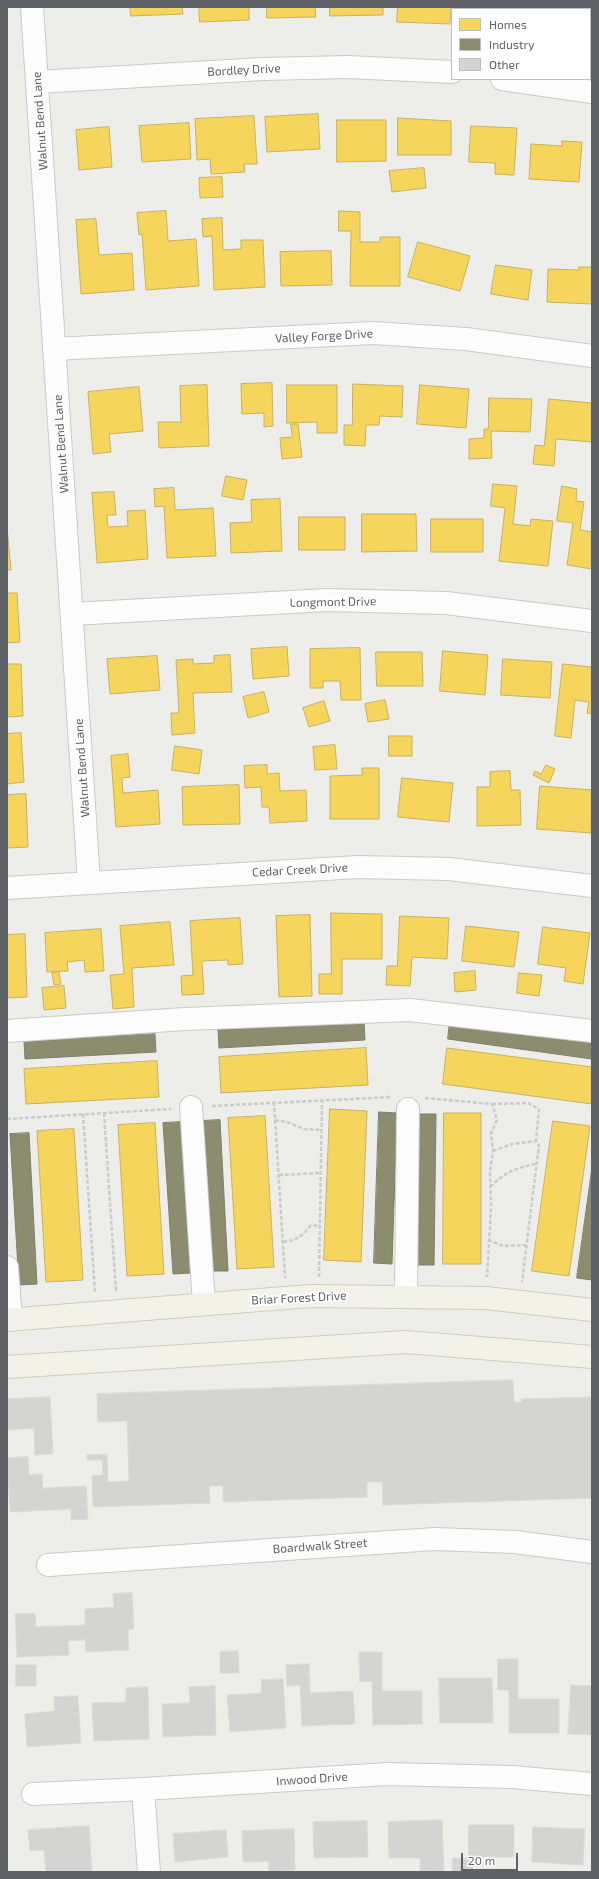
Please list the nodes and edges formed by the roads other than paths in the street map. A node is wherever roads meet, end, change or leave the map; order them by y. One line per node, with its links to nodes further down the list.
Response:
1 (32, 7): 4 (street, Walnut Bend Lane)
2 (451, 72): 4 (street, Bordley Drive)
3 (509, 80): 5 (street)
4 (37, 82): 6 (street, Walnut Bend Lane)
5 (592, 92)
6 (54, 349): 7 (street, Valley Forge Drive); 8 (street, Walnut Bend Lane)
7 (592, 356)
8 (72, 614): 9 (street, Longmont Drive); 10 (street, Walnut Bend Lane)
9 (592, 621)
10 (89, 882): 11 (street, Cedar Creek Drive); 12 (street, Cedar Creek Drive)
11 (592, 886)
12 (7, 888)
13 (7, 1031): 14 (street)
14 (592, 1031)
15 (408, 1101): 18 (street)
16 (191, 1108): 19 (street)
17 (7, 1267): 21 (street)
18 (406, 1296): 19 (main road, Briar Forest Drive); 20 (main road, Briar Forest Drive)
19 (204, 1304): 21 (main road, Briar Forest Drive)
20 (592, 1310)
21 (9, 1320)
22 (592, 1357): 23 (main road)
23 (7, 1367)
24 (592, 1552): 25 (street, Boardwalk Street)
25 (48, 1565)
26 (592, 1784): 27 (street, Inwood Drive)
27 (143, 1789): 28 (street, Inwood Drive); 29 (street)
28 (33, 1794)
29 (149, 1872)

